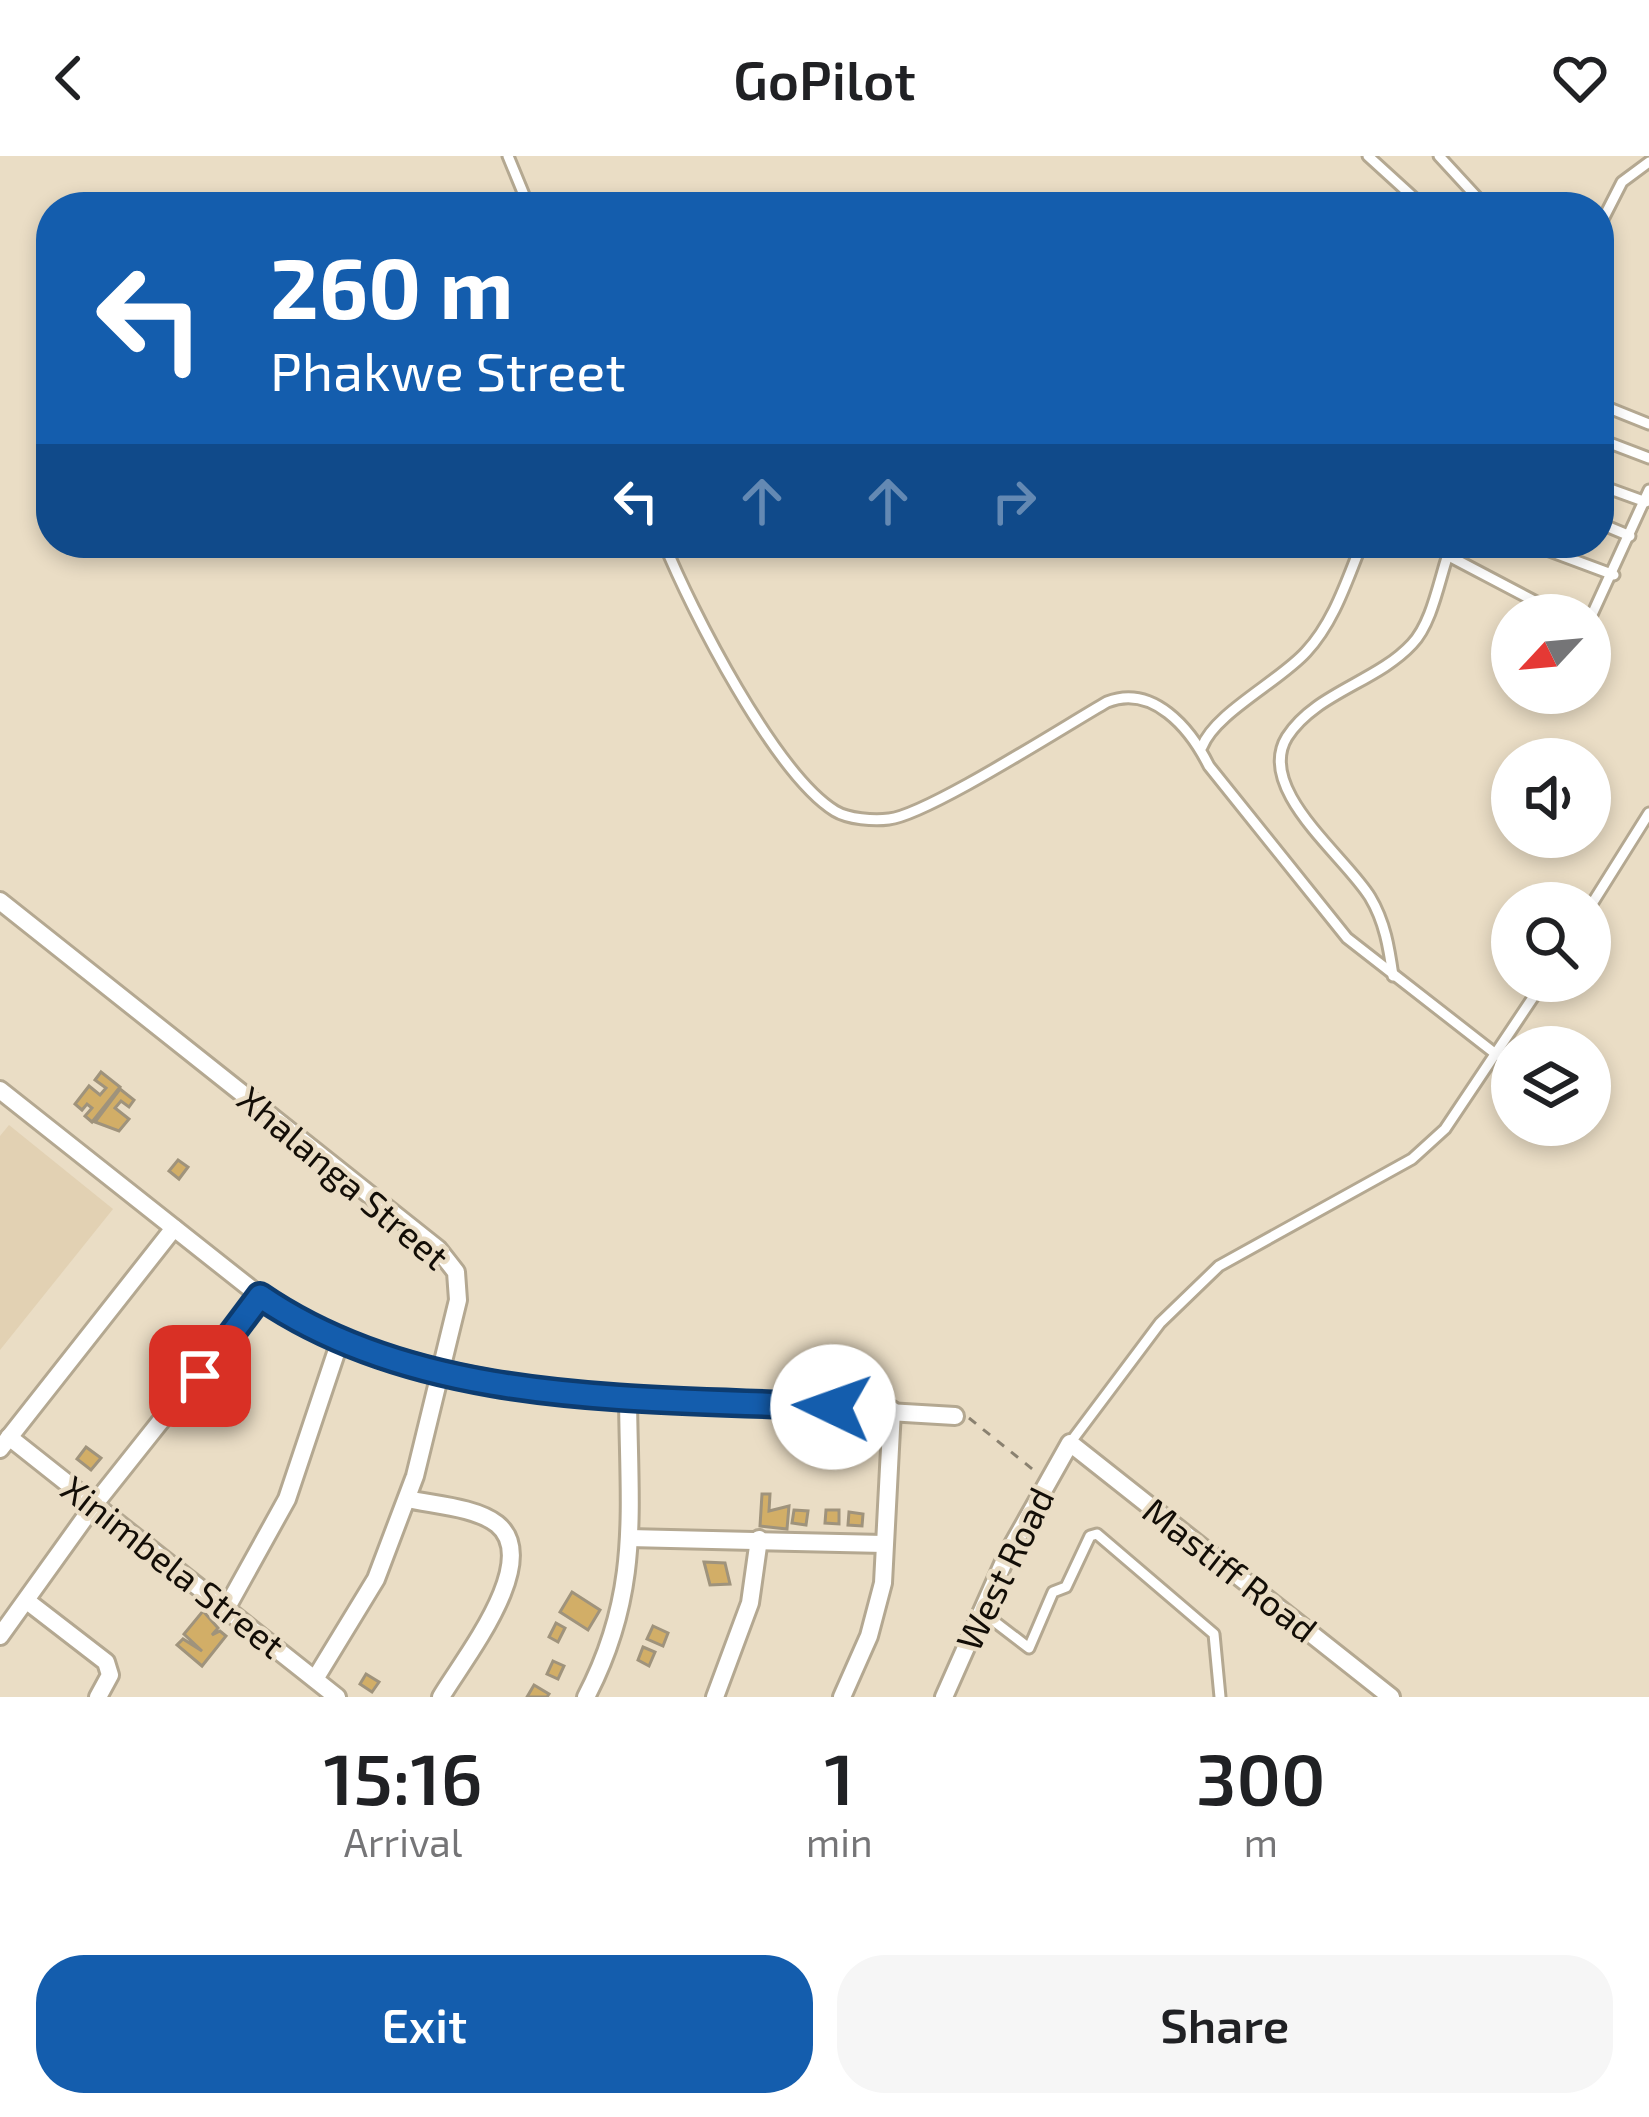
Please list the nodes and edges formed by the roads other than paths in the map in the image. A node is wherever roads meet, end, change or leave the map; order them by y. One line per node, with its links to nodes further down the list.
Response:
1 (508, 156): 5 (lane)
2 (1368, 156): 6 (lane)
3 (1439, 156): 7 (lane)
4 (1649, 162): 8 (lane)
5 (523, 192)
6 (1408, 192)
7 (1472, 192)
8 (1614, 198)
9 (1614, 410): 10 (lane)
10 (1649, 424)
11 (1614, 445): 12 (lane)
12 (1649, 458)
13 (1614, 488): 14 (lane)
14 (1647, 496): 16 (lane)
15 (1614, 529): 16 (lane)
16 (1630, 536): 22 (lane)
17 (671, 558): 25 (lane)
18 (1356, 558): 25 (lane)
19 (1447, 558): 29 (lane)
20 (1454, 558): 23 (lane)
21 (1568, 558): 22 (lane)
22 (1614, 575): 24 (lane)
23 (1521, 594)
24 (1604, 594)
25 (1202, 747): 29 (lane)
26 (1649, 813): 27 (lane)
27 (1606, 882)
28 (0, 901): 36 (street, Xhalanga Street)
29 (1394, 978): 30 (lane)
30 (1491, 1051)
31 (1491, 1064): 41 (lane)
32 (0, 1090): 33 (street)
33 (174, 1228): 34 (street); 40 (street)
34 (260, 1296): 35 (street); 43 (street)
35 (340, 1341): 36 (street); 48 (street)
36 (442, 1370): 37 (street); 42 (street, Xhalanga Street)
37 (628, 1398): 38 (street); 44 (street)
38 (892, 1410): 39 (street); 46 (street)
39 (955, 1416)
40 (5, 1443): 43 (street, Xinimbela Street)
41 (1070, 1443): 49 (street, West Road); 60 (street, Mastiff Road)
42 (407, 1499): 51 (street, Xhalanga Street); 54 (street)
43 (94, 1505): 47 (street); 48 (street, Xinimbela Street)
44 (629, 1538): 45 (street); 55 (street)
45 (759, 1539): 46 (street); 56 (street)
46 (884, 1544): 57 (street)
47 (27, 1600): 50 (street); 52 (street)
48 (226, 1609): 51 (street, Xinimbela Street)
49 (982, 1612): 58 (street, West Road); 59 (lane)
50 (0, 1636)
51 (315, 1679): 53 (street, Xinimbela Street)
52 (98, 1697)
53 (337, 1697)
54 (440, 1697)
55 (586, 1697)
56 (715, 1697)
57 (842, 1697)
58 (944, 1697)
59 (1220, 1697)
60 (1390, 1697)

